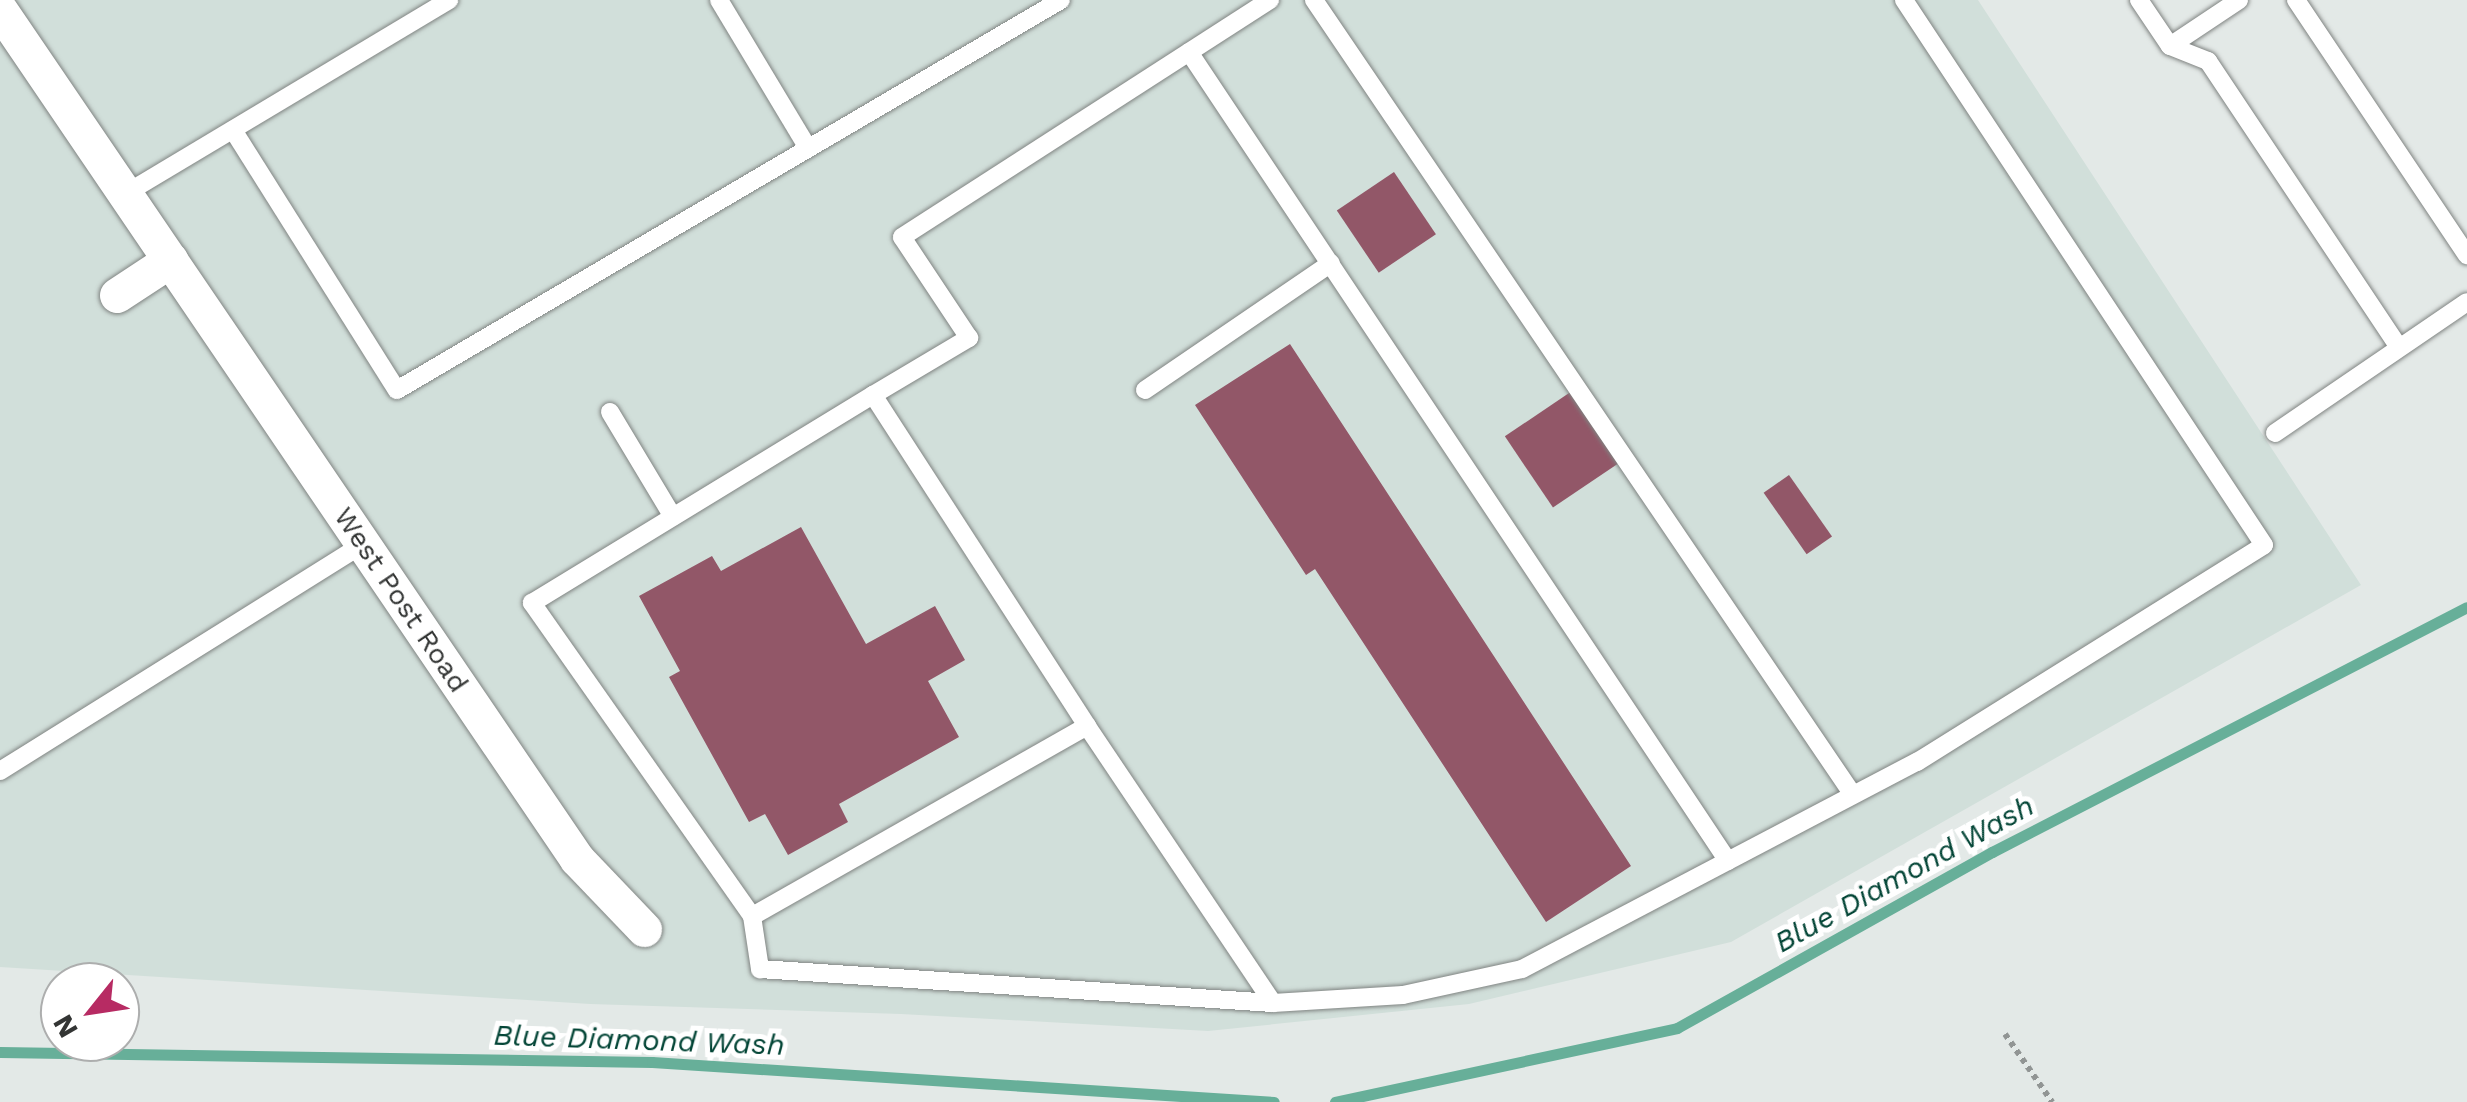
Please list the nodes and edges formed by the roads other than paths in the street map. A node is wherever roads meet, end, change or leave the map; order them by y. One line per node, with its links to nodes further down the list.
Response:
1 (450, 0): 13 (lane)
2 (719, 0): 14 (lane)
3 (1061, 0): 14 (lane)
4 (1270, 0): 12 (lane)
5 (1314, 0): 30 (lane)
6 (1904, 0): 30 (lane)
7 (2139, 0): 11 (lane)
8 (2239, 0): 11 (lane)
9 (2296, 0): 16 (lane)
10 (0, 10): 15 (street, West Post Road)
11 (2170, 46): 21 (lane)
12 (1189, 52): 18 (lane); 23 (lane)
13 (232, 130): 14 (lane); 15 (lane)
14 (808, 148)
15 (125, 194): 17 (street, West Post Road)
16 (2467, 255)
17 (170, 260): 19 (street); 27 (street, West Post Road)
18 (1331, 264): 22 (lane); 31 (lane)
19 (116, 295)
20 (2467, 302): 21 (lane)
21 (2399, 347): 25 (lane)
22 (1144, 390)
23 (873, 395): 26 (lane); 28 (lane)
24 (610, 412): 26 (lane)
25 (2275, 432)
26 (673, 517): 32 (lane)
27 (362, 544): 29 (lane); 33 (street, West Post Road)
28 (1087, 726): 32 (lane); 34 (lane)
29 (0, 771)
30 (1853, 795): 31 (lane)
31 (1728, 861): 34 (lane)
32 (752, 916): 34 (lane)
33 (644, 930)
34 (1273, 1003)

